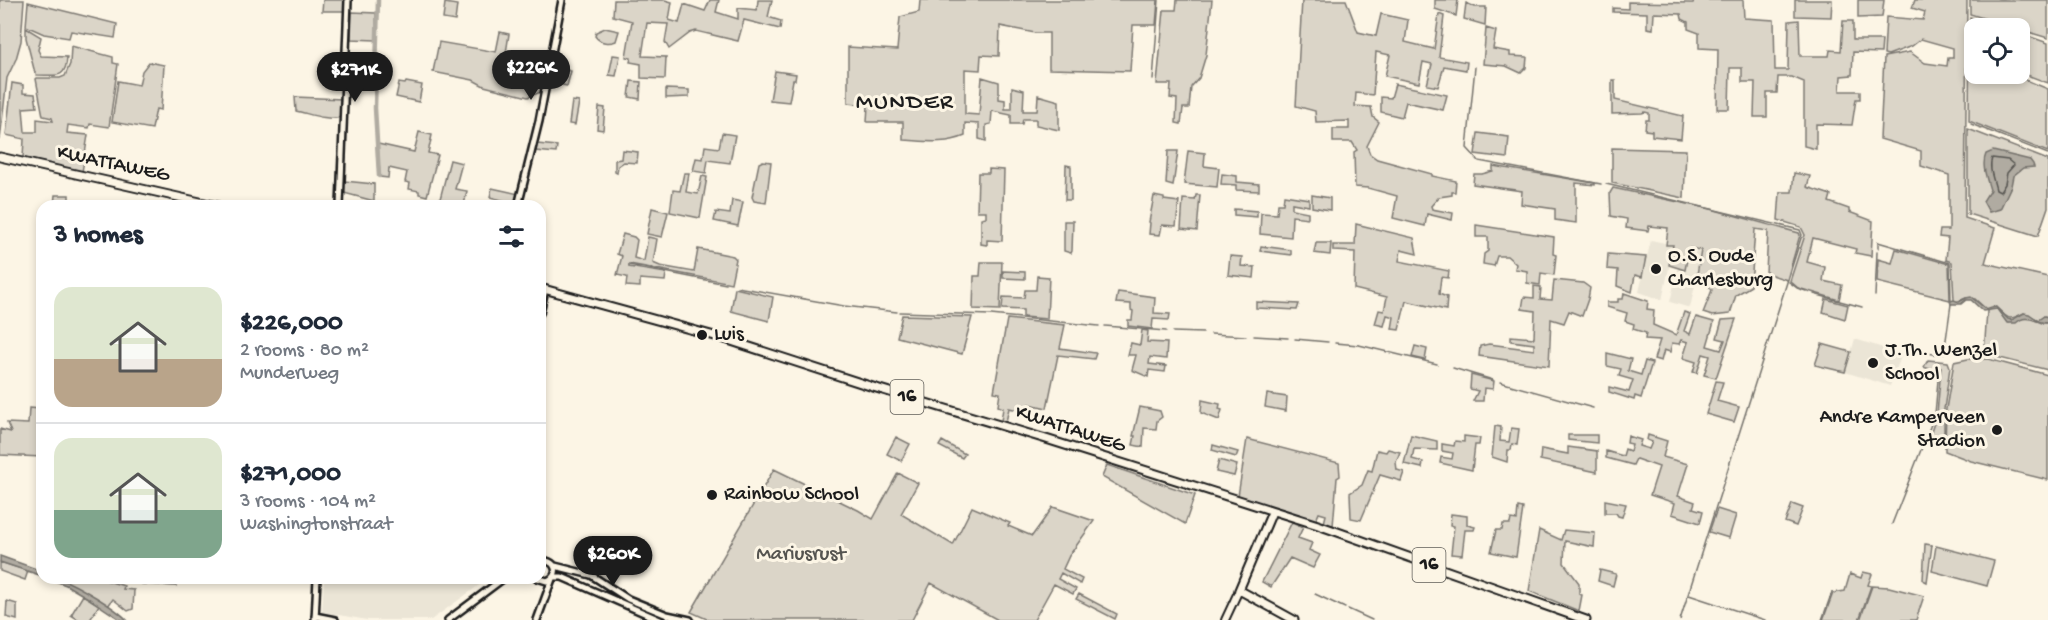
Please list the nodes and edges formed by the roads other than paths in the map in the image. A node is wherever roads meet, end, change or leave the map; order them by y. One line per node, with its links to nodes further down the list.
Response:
1 (348, 0): 5 (street)
2 (562, 0): 6 (street)
3 (0, 158): 4 (main road, KWATTAWEG)
4 (191, 200)
5 (340, 200)
6 (519, 200)
7 (546, 289): 8 (main road, KWATTAWEG / 16)
8 (1252, 505): 9 (main road, KWATTAWEG / 16); 10 (main road)
9 (1272, 512): 10 (main road); 28 (main road, KWATTAWEG / 16)
10 (1266, 527): 18 (main road)
11 (546, 562): 12 (street)
12 (555, 566): 14 (street); 25 (street)
13 (546, 578): 14 (street)
14 (553, 578): 19 (street); 24 (street)
15 (317, 584): 20 (street)
16 (496, 584): 22 (street)
17 (543, 584): 19 (street)
18 (1239, 590): 26 (main road); 27 (main road)
19 (545, 597): 23 (street)
20 (315, 618): 21 (street)
21 (335, 620)
22 (448, 620)
23 (537, 620)
24 (660, 620)
25 (690, 620)
26 (1225, 620)
27 (1294, 620)
28 (1586, 620)

